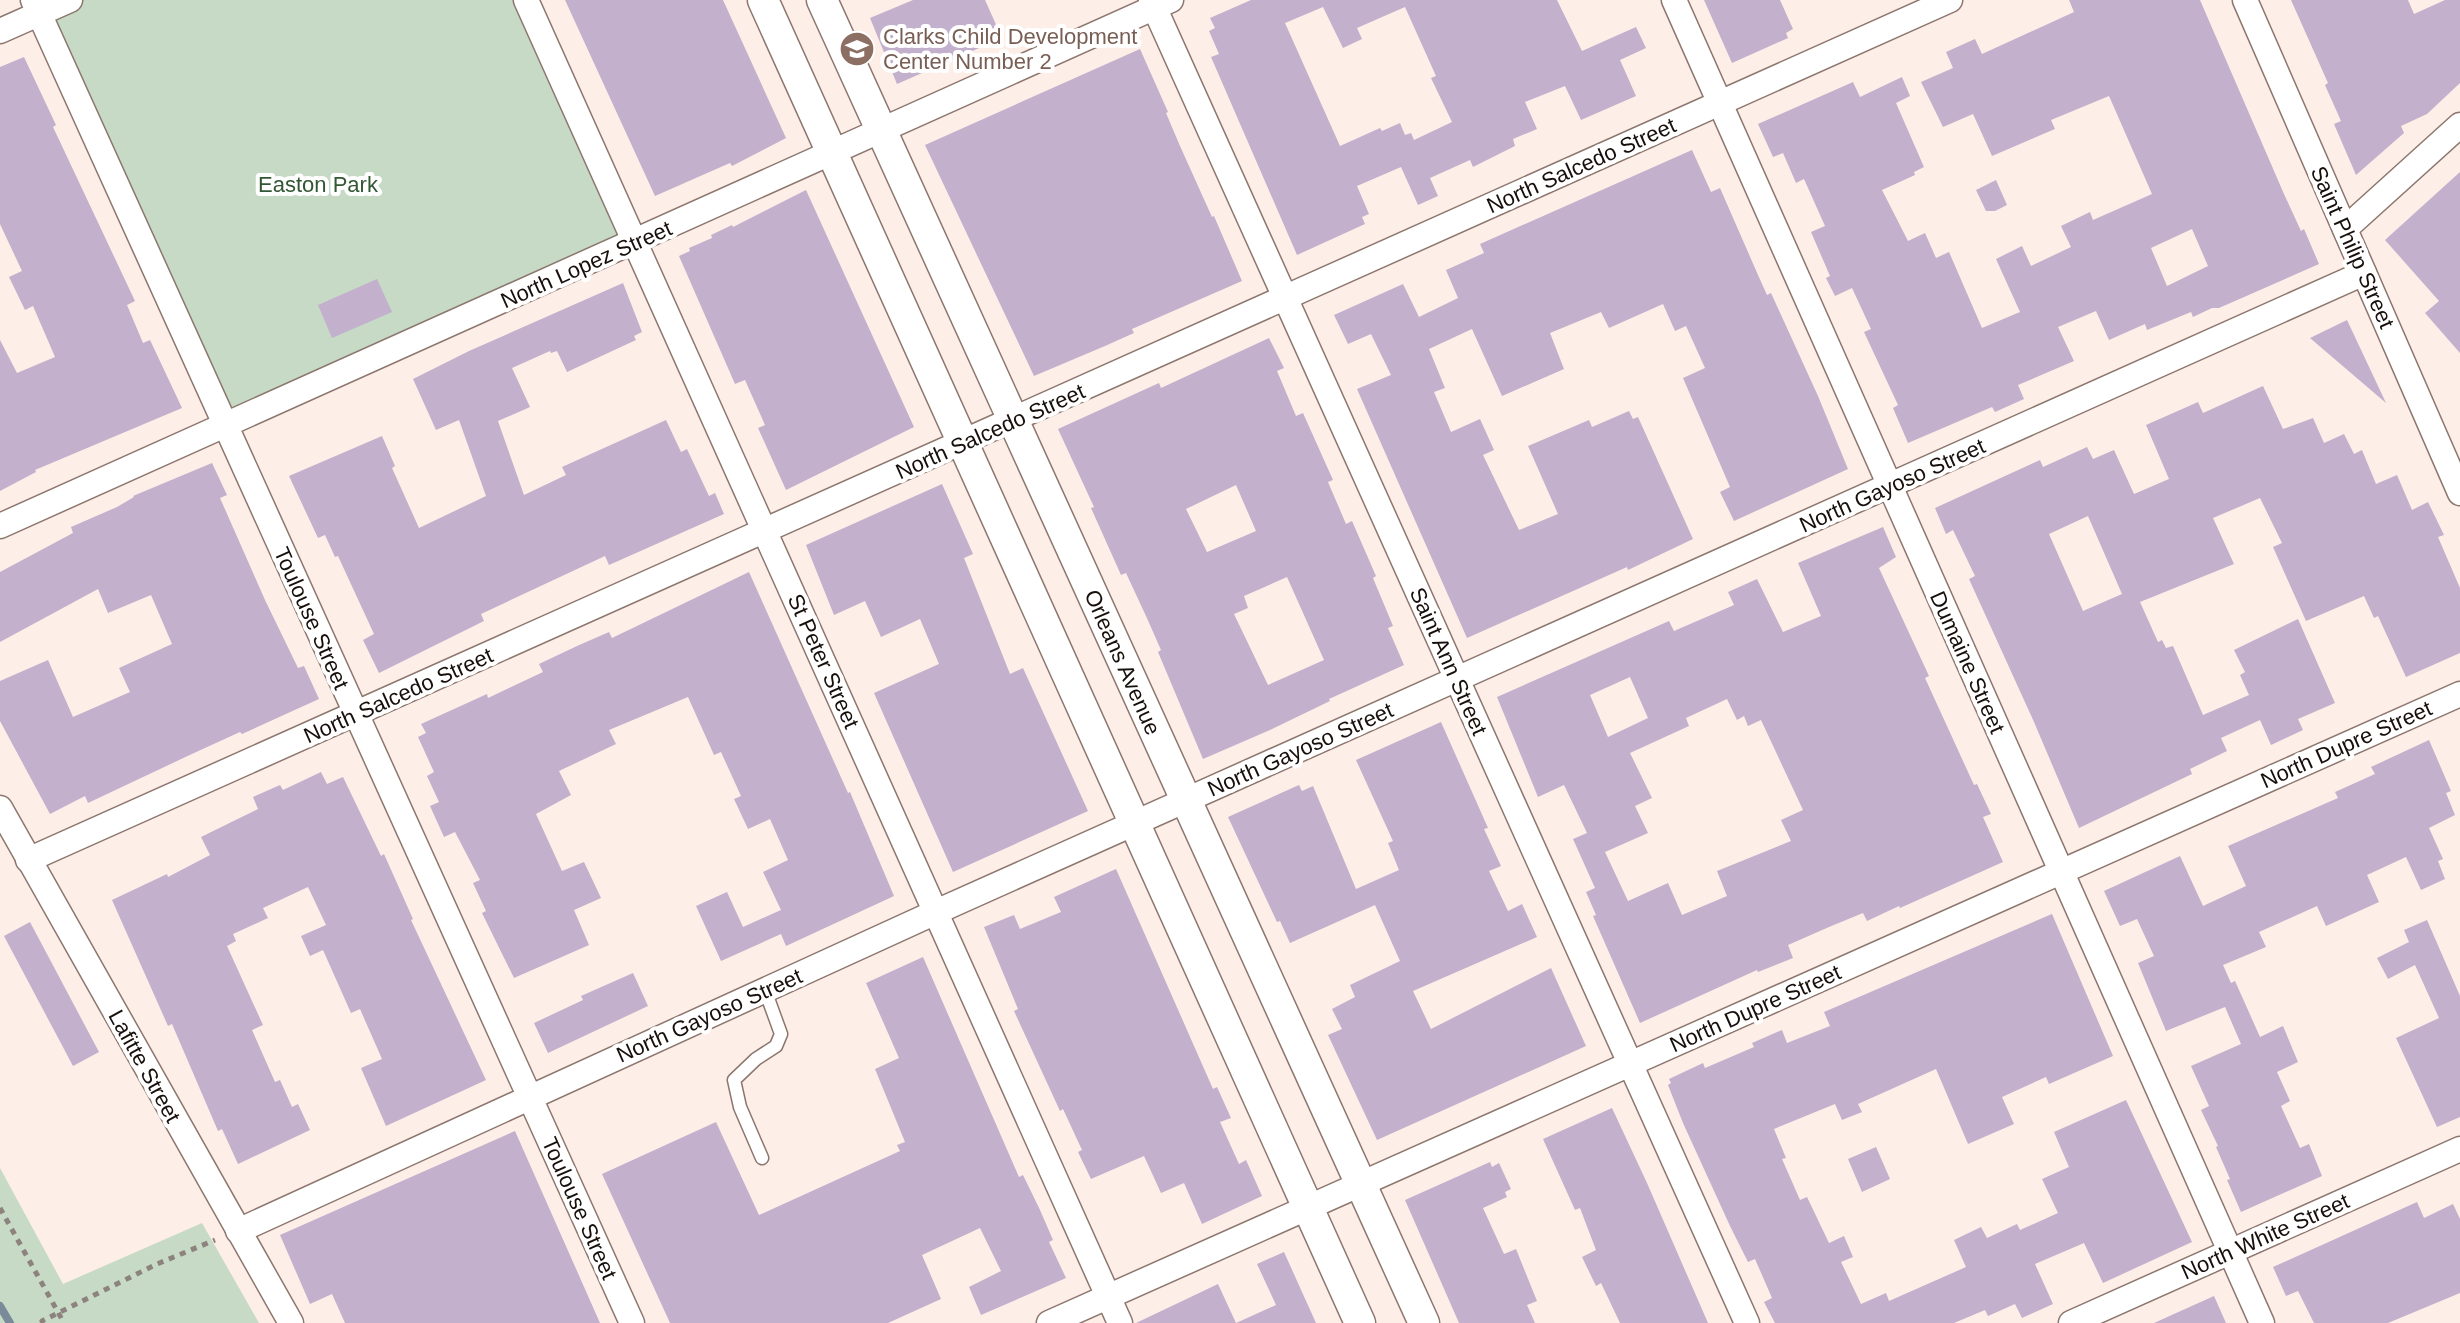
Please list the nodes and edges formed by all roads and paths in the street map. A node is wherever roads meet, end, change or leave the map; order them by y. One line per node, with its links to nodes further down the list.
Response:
1 (70, 0): 9 (street)
2 (526, 0): 16 (street, St Peter Street)
3 (763, 0): 14 (street)
4 (822, 0): 13 (street, Orleans Avenue)
5 (1674, 0): 11 (street, Dumaine Street)
6 (1950, 0): 11 (street, North Salcedo Street)
7 (2245, 0): 15 (street, Saint Philip Street)
8 (1159, 2): 13 (street, North Lopez Street); 18 (street, Saint Ann Street)
9 (37, 7): 10 (street); 20 (street, Toulouse Street)
10 (0, 31)
11 (1720, 103): 18 (street, North Salcedo Street); 22 (street, Dumaine Street)
12 (2460, 125): 15 (street)
13 (882, 131): 14 (street, North Lopez Street); 19 (street, Orleans Avenue)
14 (833, 153): 16 (street, North Lopez Street); 21 (street)
15 (2345, 229): 17 (street, Saint Philip Street)
16 (635, 242): 20 (street, North Lopez Street); 25 (street, St Peter Street)
17 (2364, 273): 22 (street, North Gayoso Street); 23 (street, Saint Philip Street)
18 (1285, 298): 19 (street, North Salcedo Street); 26 (street, Saint Ann Street)
19 (1013, 420): 21 (street, North Salcedo Street); 29 (street, Orleans Avenue)
20 (226, 426): 24 (street, North Lopez Street); 28 (street, Toulouse Street)
21 (964, 442): 25 (street, North Salcedo Street); 31 (street)
22 (1890, 486): 26 (street, North Gayoso Street); 33 (street, Dumaine Street)
23 (2460, 493)
24 (0, 526)
25 (766, 531): 28 (street, North Salcedo Street); 34 (street, St Peter Street)
26 (1457, 679): 29 (street, North Gayoso Street); 36 (street, Saint Ann Street)
27 (2460, 694): 33 (street, North Dupre Street)
28 (355, 714): 32 (street, North Salcedo Street); 37 (street, Toulouse Street)
29 (1186, 800): 31 (street, North Gayoso Street); 40 (street, Orleans Avenue)
30 (0, 808): 32 (street, Lafitte Street)
31 (1135, 823): 34 (street, North Gayoso Street); 42 (street)
32 (28, 860): 43 (street, Lafitte Street)
33 (2061, 872): 36 (street, North Dupre Street); 44 (street, Dumaine Street)
34 (936, 912): 35 (street, North Gayoso Street); 45 (street, St Peter Street)
35 (765, 990): 37 (street, North Gayoso Street); 39 (lane)
36 (1630, 1064): 40 (street, North Dupre Street); 55 (street, Saint Ann Street)
37 (529, 1097): 43 (street, North Gayoso Street); 50 (street, Toulouse Street)
38 (2460, 1149): 44 (street, North White Street)
39 (762, 1158)
40 (1361, 1184): 42 (street, North Dupre Street); 54 (street, Orleans Avenue)
41 (0, 1208): 46 (path)
42 (1308, 1208): 45 (street, North Dupre Street); 53 (street)
43 (238, 1231): 46 (path); 49 (street, Lafitte Street)
44 (2230, 1252): 56 (street, North White Street); 57 (street, Dumaine Street)
45 (1108, 1297): 51 (street, North Dupre Street); 52 (street, St Peter Street)
46 (59, 1313): 47 (path); 48 (path)
47 (44, 1323)
48 (64, 1323)
49 (291, 1323)
50 (632, 1323)
51 (1049, 1323)
52 (1120, 1323)
53 (1360, 1323)
54 (1424, 1323)
55 (1747, 1323)
56 (2071, 1323)
57 (2262, 1323)

